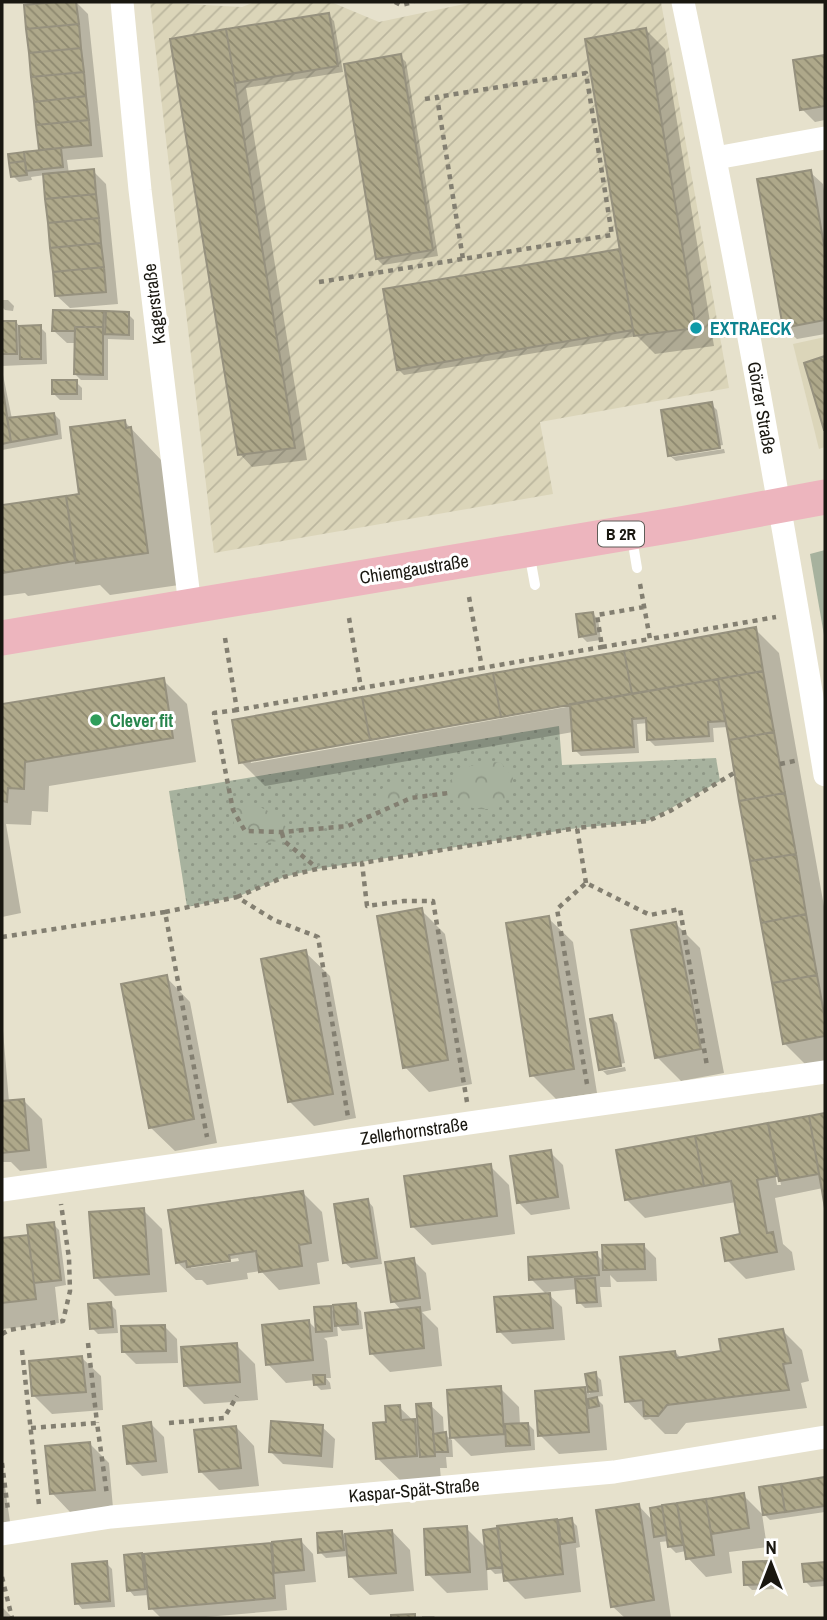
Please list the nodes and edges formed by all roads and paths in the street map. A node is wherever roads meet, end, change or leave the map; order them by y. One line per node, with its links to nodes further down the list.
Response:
1 (122, 2): 18 (street, Kagerstraße)
2 (395, 2): 3 (path)
3 (414, 2)
4 (683, 2): 8 (street, Görzer Straße)
5 (437, 97): 6 (path); 9 (path); 9 (path)
6 (425, 99)
7 (825, 138): 8 (street)
8 (716, 158): 12 (street, Görzer Straße)
9 (463, 259): 10 (path)
10 (319, 282)
11 (825, 497): 12 (main road, Chiemgaustraße / B 2R)
12 (778, 506): 13 (main road, Chiemgaustraße / B 2R); 20 (street, Görzer Straße)
13 (631, 532): 14 (main road, Chiemgaustraße / B 2R); 15 (lane)
14 (529, 550): 16 (lane); 18 (main road, Chiemgaustraße / B 2R)
15 (637, 568): 19 (path)
16 (535, 585)
17 (469, 597): 26 (path)
18 (190, 606): 22 (main road, Chiemgaustraße / B 2R)
19 (644, 607): 24 (path); 25 (path)
20 (797, 614): 24 (path); 30 (street, Görzer Straße)
21 (349, 618): 27 (path)
22 (2, 638)
23 (225, 638): 28 (path)
24 (650, 639): 25 (path)
25 (602, 647): 26 (path)
26 (482, 667): 27 (path)
27 (361, 688): 28 (path)
28 (237, 710): 33 (path)
29 (734, 773): 32 (path)
30 (825, 775)
31 (448, 793): 33 (path)
32 (577, 828): 34 (path); 36 (path)
33 (282, 832): 35 (path)
34 (362, 863): 35 (path); 43 (path)
35 (317, 869): 37 (path)
36 (586, 884): 41 (path); 42 (path)
37 (237, 897): 38 (path); 44 (path)
38 (165, 912): 39 (path); 45 (path)
39 (2, 937)
40 (825, 1072): 41 (street, Zellerhornstraße)
41 (710, 1089): 42 (street, Zellerhornstraße)
42 (591, 1106): 43 (street, Zellerhornstraße)
43 (470, 1123): 44 (street, Zellerhornstraße)
44 (352, 1140): 45 (street, Zellerhornstraße)
45 (211, 1160): 46 (street, Zellerhornstraße)
46 (57, 1182): 47 (street, Zellerhornstraße); 48 (path)
47 (2, 1191)
48 (2, 1334)
49 (88, 1343): 52 (path)
50 (22, 1350): 54 (path)
51 (237, 1396): 53 (path)
52 (97, 1423): 54 (path); 57 (path)
53 (169, 1423)
54 (31, 1428): 59 (path)
55 (825, 1437): 57 (street, Kaspar-Spät-Straße)
56 (2, 1462): 58 (path)
57 (111, 1517): 59 (street, Kaspar-Spät-Straße)
58 (5, 1523): 59 (street, Kaspar-Spät-Straße)
59 (41, 1527)
60 (2, 1577): 61 (path)
61 (12, 1618)

